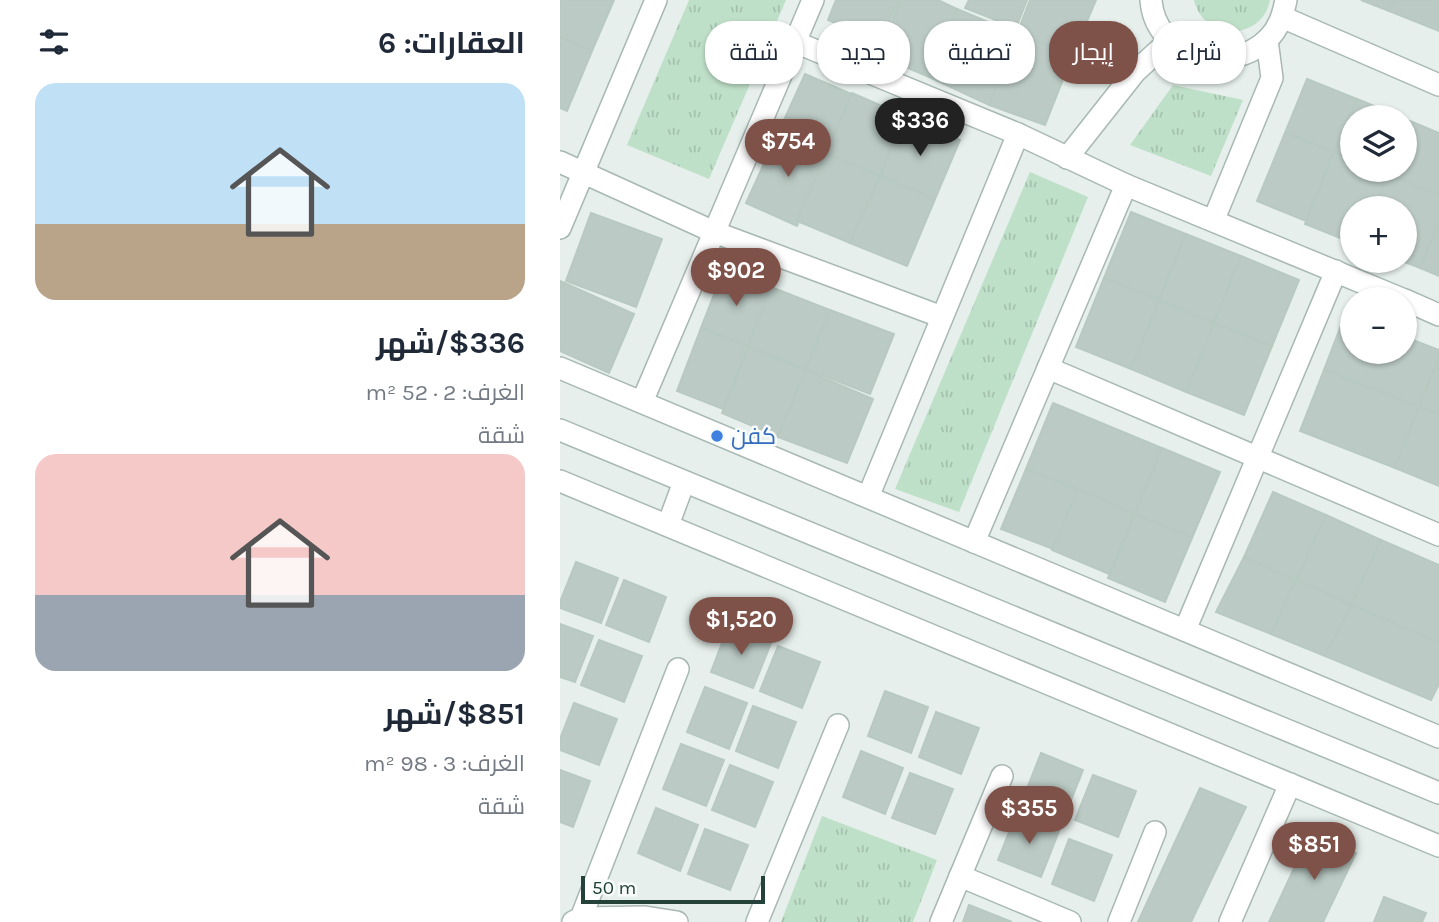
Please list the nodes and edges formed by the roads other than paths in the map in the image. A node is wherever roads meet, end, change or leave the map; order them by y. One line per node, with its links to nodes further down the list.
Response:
1 (656, 0): 16 (street)
2 (813, 0): 6 (street)
3 (1151, 0): 5 (street)
4 (1284, 9): 7 (street); 12 (street)
5 (1157, 21)
6 (803, 23)
7 (1267, 40): 9 (street); 18 (street)
8 (803, 45): 13 (street)
9 (1246, 53)
10 (1152, 56): 14 (street)
11 (777, 84): 20 (street)
12 (1439, 85)
13 (1018, 134): 14 (street); 25 (street)
14 (1067, 158): 17 (street)
15 (560, 162): 16 (street)
16 (583, 172): 19 (street); 20 (street)
17 (1126, 185): 18 (street); 27 (street)
18 (1214, 219): 21 (street)
19 (560, 228)
20 (714, 232): 25 (street); 28 (street)
21 (1336, 271): 22 (street); 30 (street)
22 (1374, 287)
23 (1417, 306): 24 (street)
24 (1439, 315)
25 (942, 317): 33 (street)
26 (560, 368): 28 (street)
27 (1048, 368): 30 (street); 36 (street)
28 (642, 402): 33 (street)
29 (560, 430): 32 (street)
30 (1257, 458): 35 (street); 37 (street)
31 (560, 481): 34 (street)
32 (684, 482): 34 (street); 43 (street)
33 (868, 498): 36 (street)
34 (668, 525): 42 (street)
35 (1439, 535)
36 (974, 542): 37 (street)
37 (1185, 630): 40 (street)
38 (678, 669): 47 (street)
39 (838, 725): 49 (street)
40 (1439, 737)
41 (1002, 776): 46 (street)
42 (1290, 784): 45 (street); 53 (street)
43 (1439, 793)
44 (1155, 832): 52 (street)
45 (1439, 846)
46 (960, 876): 50 (street); 51 (street)
47 (577, 920): 48 (street)
48 (677, 922)
49 (757, 922)
50 (941, 922)
51 (1070, 922)
52 (1119, 922)
53 (1230, 922)

